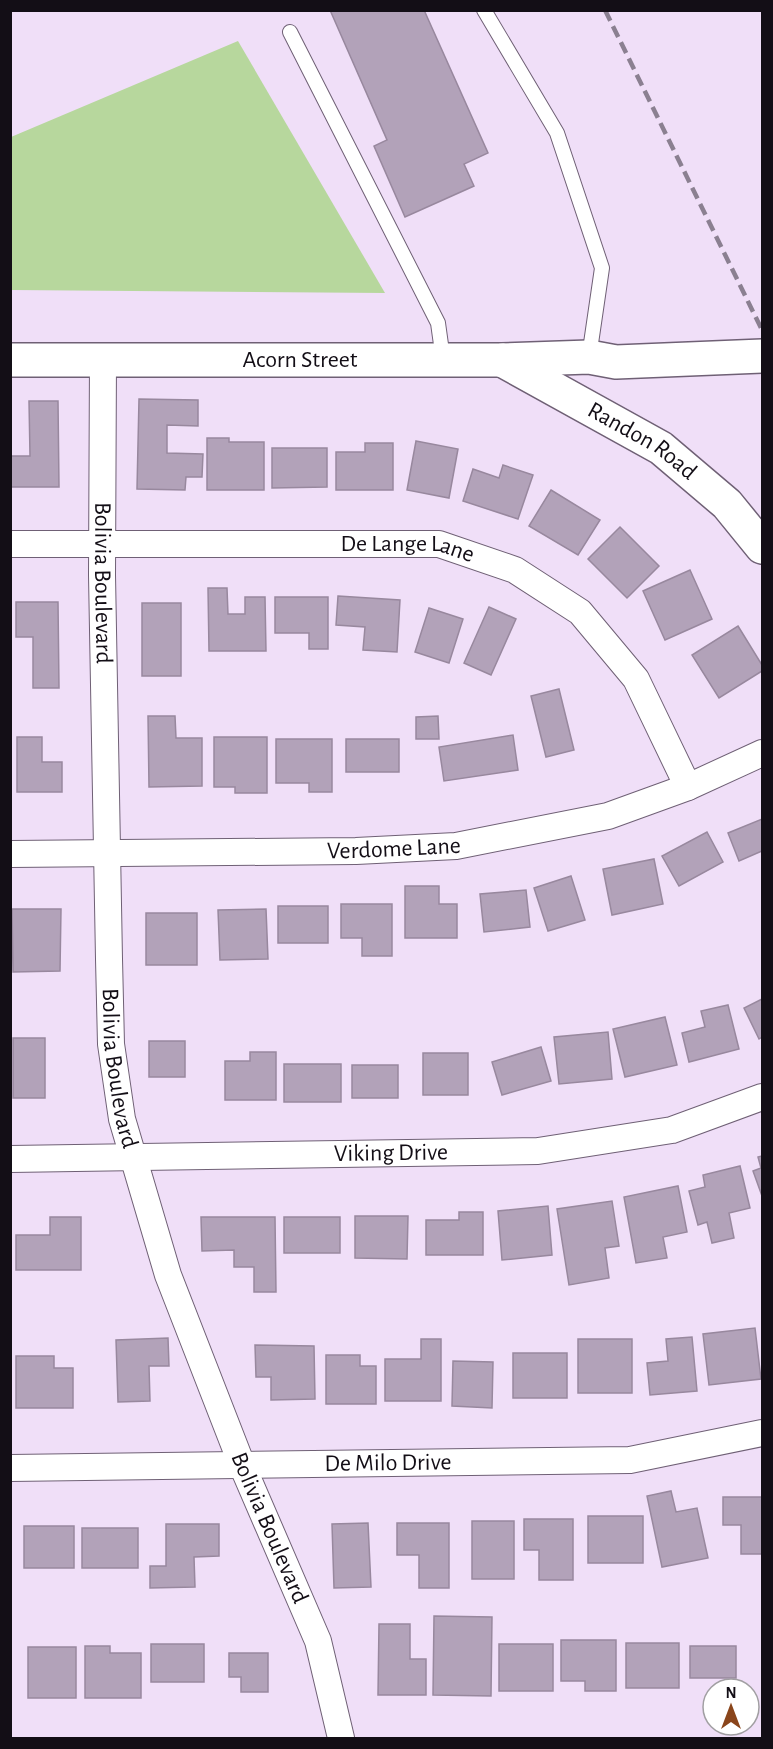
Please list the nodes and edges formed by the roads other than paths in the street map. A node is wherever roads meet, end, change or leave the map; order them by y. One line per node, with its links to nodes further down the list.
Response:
1 (484, 10): 5 (lane)
2 (290, 32): 7 (lane)
3 (762, 343): 5 (street, Acorn Street)
4 (762, 356): 5 (street, Acorn Street)
5 (589, 357): 9 (street, Acorn Street)
6 (102, 358): 7 (street, Acorn Street); 8 (street, Acorn Street); 10 (street, Bolivia Boulevard)
7 (444, 359): 9 (street, Acorn Street)
8 (10, 360)
9 (502, 360): 12 (street, Randon Road)
10 (102, 542): 11 (street, De Lange Lane); 14 (street, De Lange Lane); 15 (street, Bolivia Boulevard)
11 (10, 544)
12 (762, 548)
13 (762, 753): 14 (street, Verdome Lane)
14 (688, 787): 15 (street, Verdome Lane)
15 (106, 853): 16 (street, Verdome Lane); 18 (street, Bolivia Boulevard)
16 (10, 855)
17 (762, 1097): 18 (street, Viking Drive)
18 (133, 1158): 19 (street, Viking Drive); 21 (street, Bolivia Boulevard)
19 (10, 1159)
20 (762, 1433): 21 (street, De Milo Drive)
21 (242, 1466): 22 (street, De Milo Drive); 23 (street, Bolivia Boulevard)
22 (10, 1468)
23 (341, 1738)

